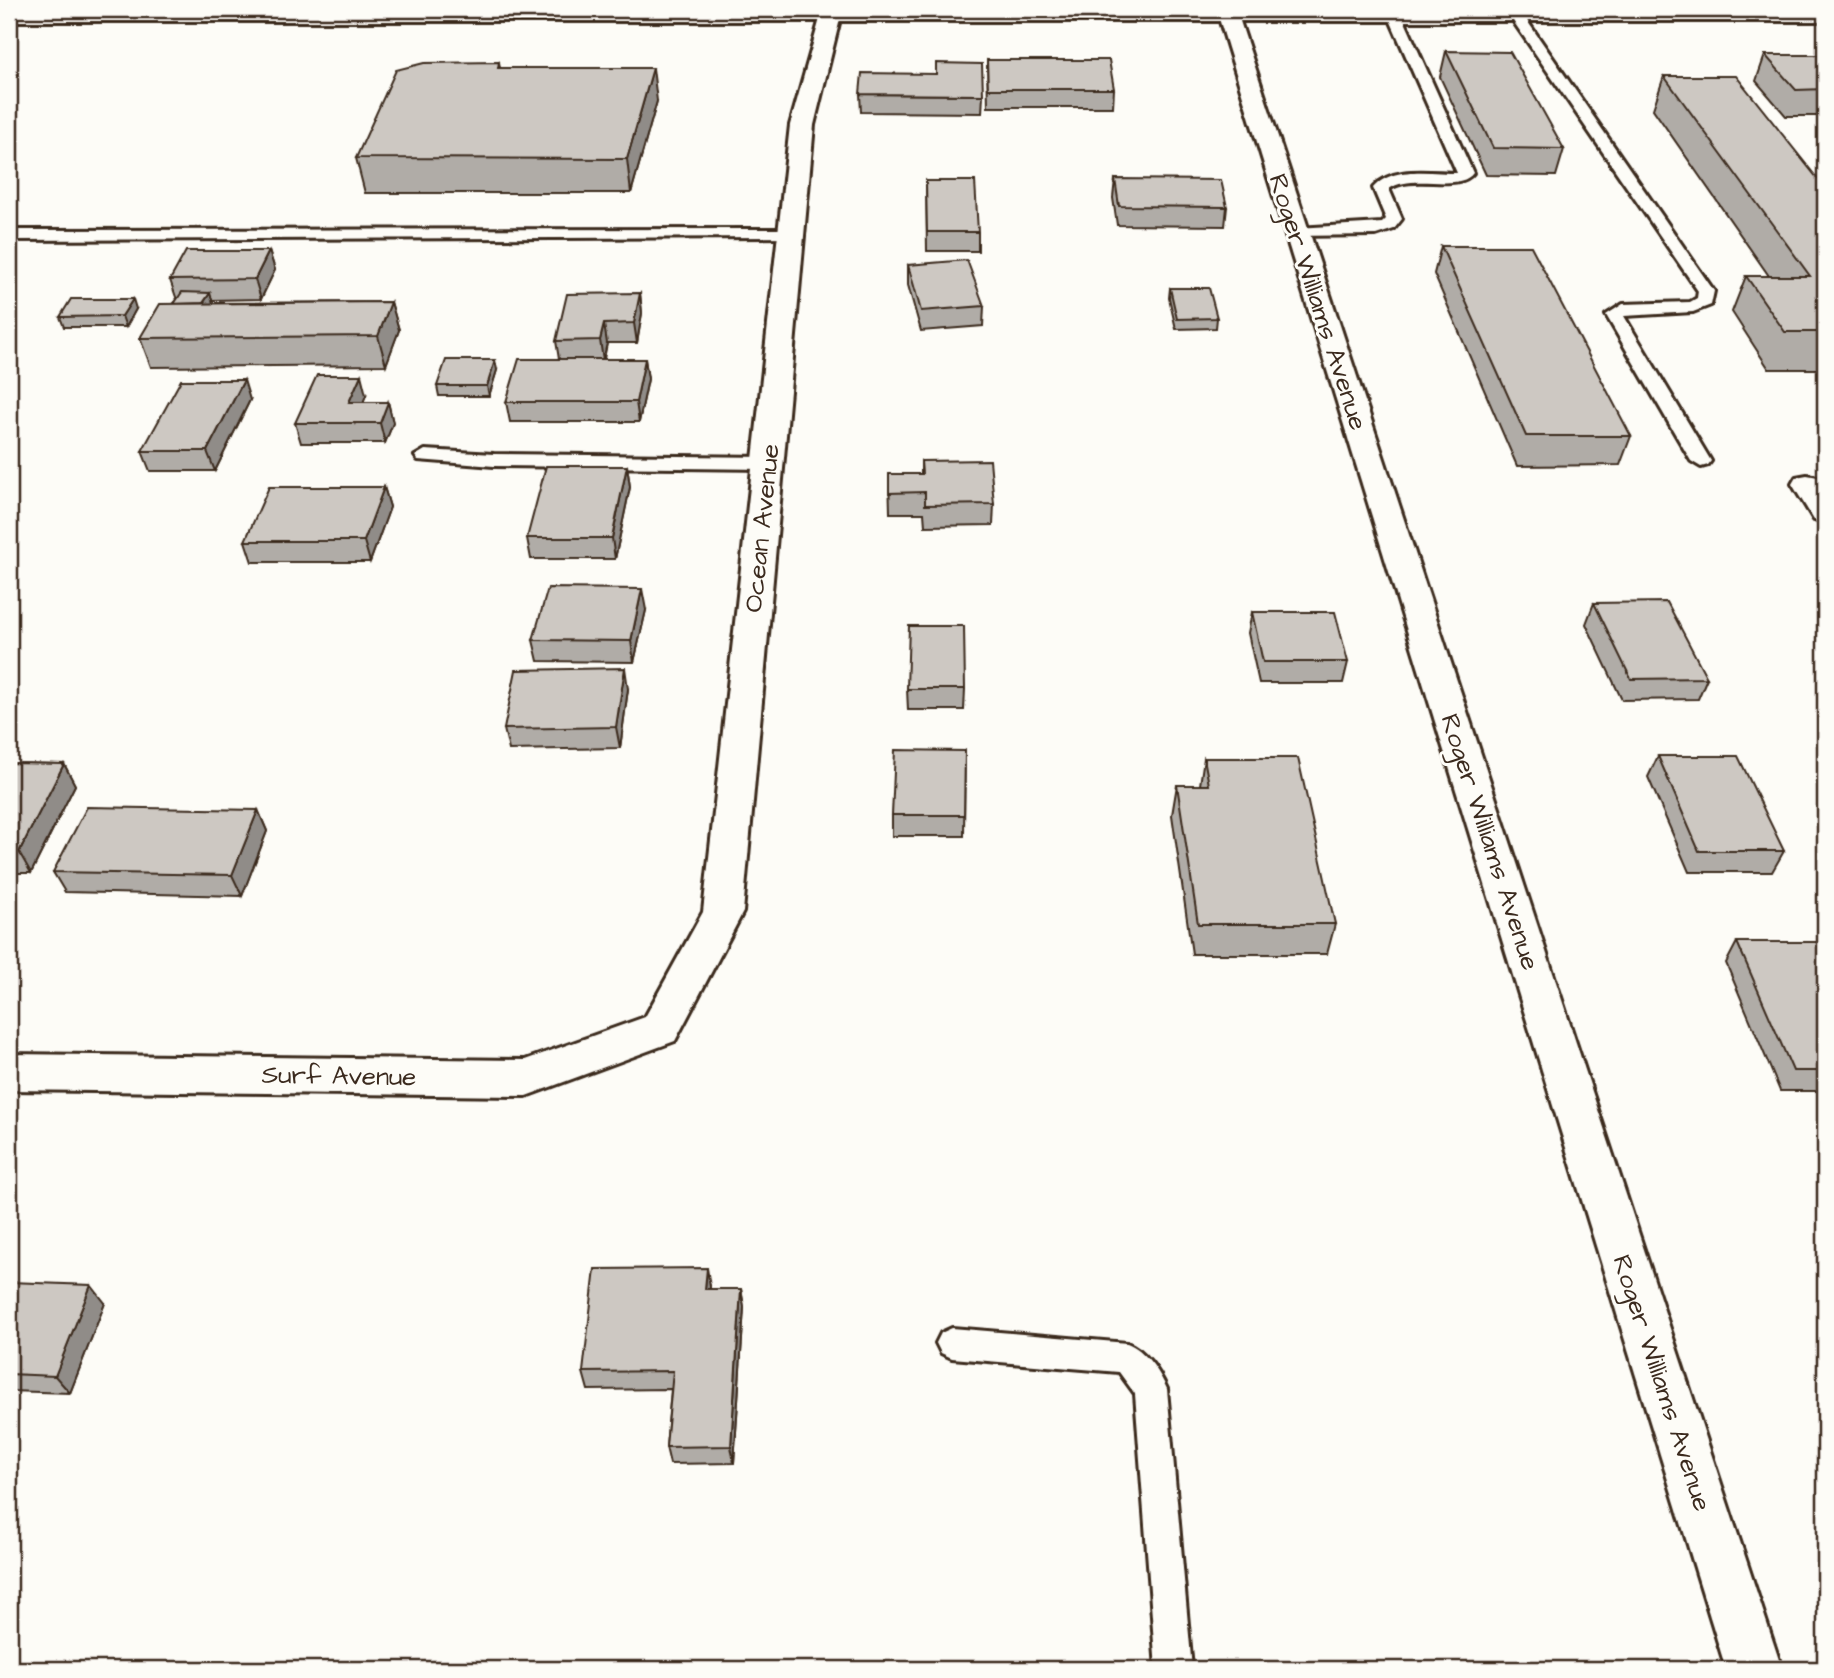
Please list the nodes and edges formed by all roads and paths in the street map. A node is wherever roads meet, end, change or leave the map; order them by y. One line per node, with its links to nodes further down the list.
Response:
1 (836, 12): 2 (street); 3 (street); 8 (street, Ocean Avenue)
2 (1233, 12): 4 (street); 7 (street, Roger Williams Avenue)
3 (9, 15)
4 (1395, 15): 5 (street); 7 (lane)
5 (1516, 15): 6 (street); 11 (lane)
6 (1825, 15)
7 (1297, 233): 19 (street, Roger Williams Avenue)
8 (791, 234): 9 (lane); 12 (street, Ocean Avenue)
9 (9, 235)
10 (425, 456): 12 (lane)
11 (1700, 461)
12 (768, 463): 15 (street, Ocean Avenue)
13 (1807, 484): 14 (street)
14 (1825, 513)
15 (660, 1029): 16 (street, Surf Avenue)
16 (9, 1072)
17 (952, 1343): 18 (lane)
18 (1174, 1669)
19 (1754, 1669)

